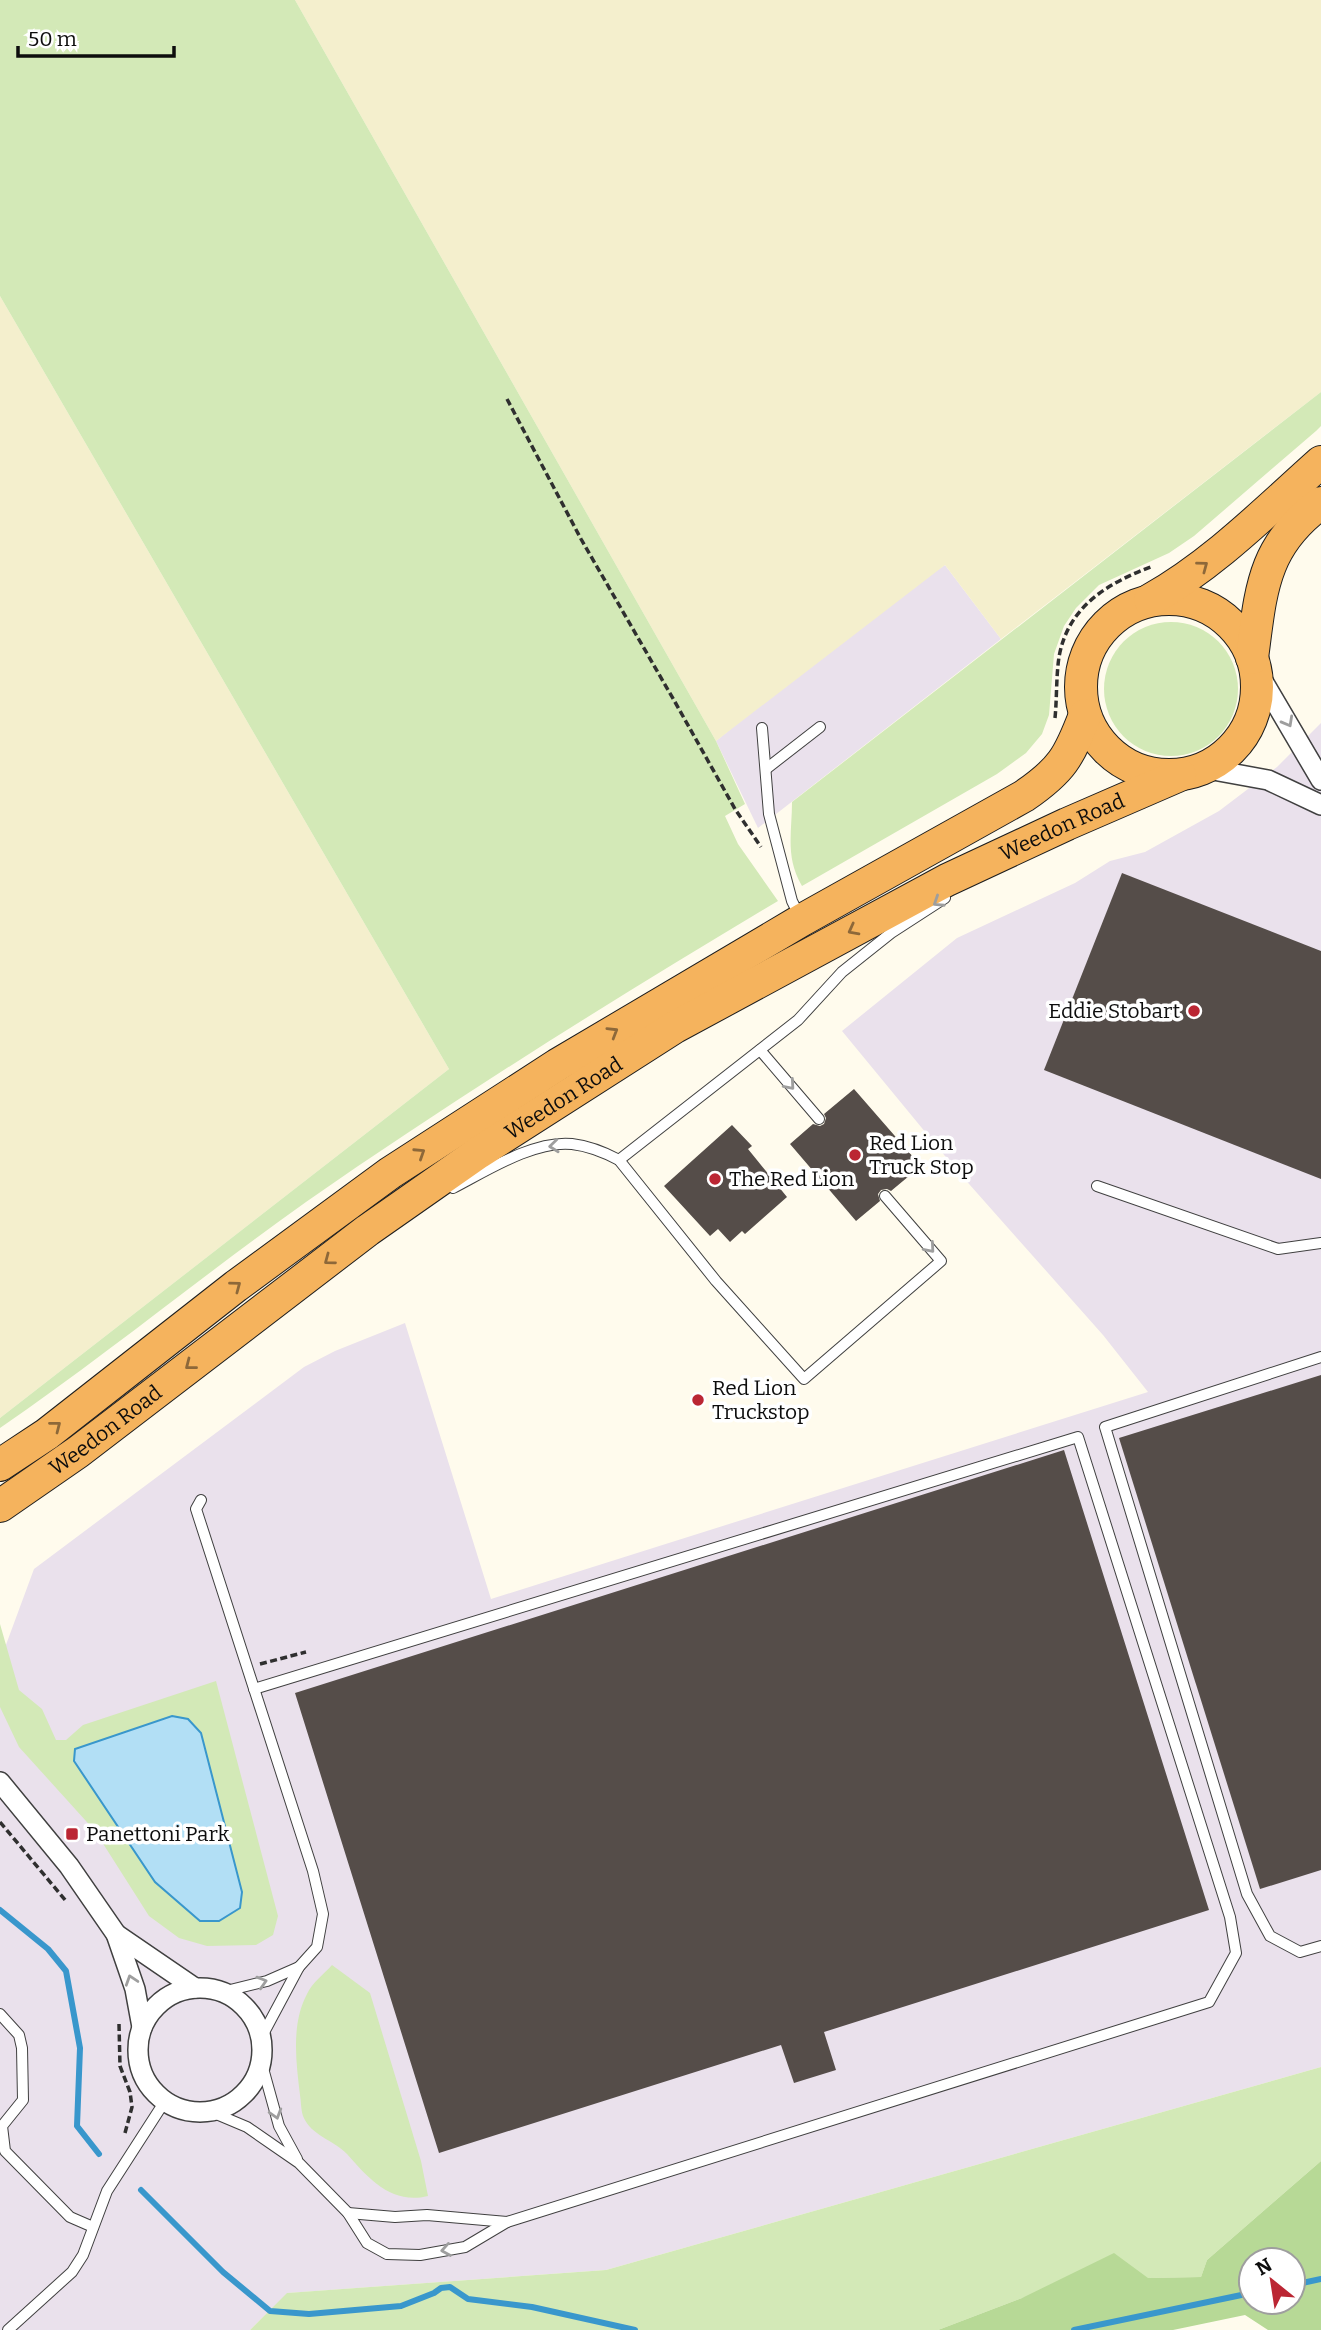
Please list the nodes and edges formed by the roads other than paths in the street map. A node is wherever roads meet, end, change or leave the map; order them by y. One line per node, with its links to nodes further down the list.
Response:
1 (1321, 462): 3 (highway, one-way to 1)
2 (1321, 503): 4 (highway)
3 (1145, 603): 4 (highway); 5 (highway)
4 (1253, 662): 9 (highway); 10 (street, one-way to 10)
5 (1070, 717): 9 (highway); 15 (highway, Weedon Road)
6 (820, 727): 8 (lane)
7 (762, 728): 8 (lane)
8 (766, 769): 15 (lane)
9 (1191, 771): 11 (street); 12 (highway, Weedon Road)
10 (1321, 780)
11 (1321, 805)
12 (1036, 838): 13 (lane); 23 (highway, Weedon Road, one-way to 23)
13 (969, 882)
14 (958, 889): 16 (lane, one-way to 16)
15 (802, 920): 26 (highway, Weedon Road, one-way to 15)
16 (760, 1051): 17 (lane, one-way to 17); 18 (lane)
17 (819, 1119)
18 (619, 1160): 20 (lane, one-way to 20); 21 (lane, one-way to 18)
19 (1097, 1186): 24 (lane)
20 (442, 1193)
21 (885, 1196)
22 (430, 1199): 23 (lane)
23 (368, 1230): 28 (highway, Weedon Road, one-way to 28)
24 (1321, 1243)
25 (1321, 1357): 32 (lane)
26 (0, 1465)
27 (201, 1500): 29 (lane)
28 (0, 1506)
29 (254, 1689): 33 (lane); 44 (lane)
30 (0, 1782): 31 (street)
31 (116, 1934): 34 (street); 37 (street, one-way to 31)
32 (1321, 1945)
33 (299, 1967): 35 (lane, one-way to 33); 38 (lane)
34 (195, 1988): 35 (street); 37 (street)
35 (222, 1992): 38 (street)
36 (0, 2014): 45 (lane)
37 (142, 2027): 40 (street)
38 (261, 2038): 39 (street)
39 (261, 2061): 41 (street); 42 (lane, one-way to 42)
40 (165, 2101): 41 (street); 45 (lane)
41 (209, 2111): 42 (lane)
42 (299, 2163): 43 (lane)
43 (348, 2213): 44 (lane); 44 (lane, one-way to 43)
44 (507, 2222)
45 (93, 2227): 46 (lane)
46 (8, 2330)

